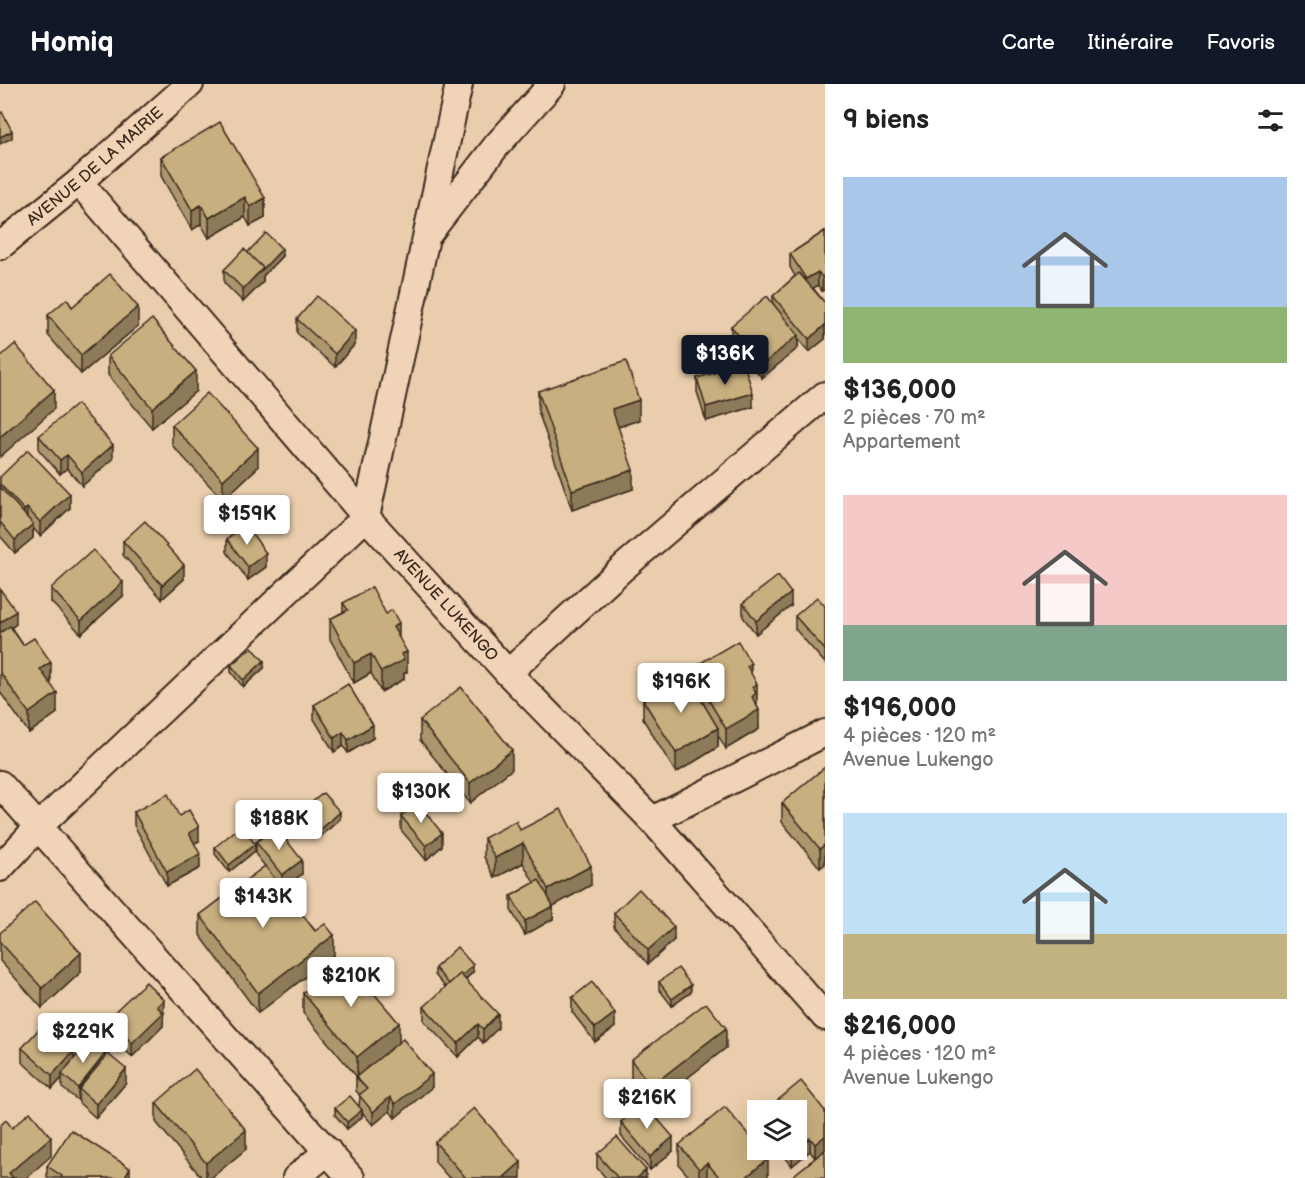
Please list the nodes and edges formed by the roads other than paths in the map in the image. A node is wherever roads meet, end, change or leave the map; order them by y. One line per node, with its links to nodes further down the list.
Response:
1 (190, 84): 4 (street, AVENUE DE LA MAIRIE)
2 (459, 84): 5 (street)
3 (552, 84): 5 (street)
4 (79, 182): 6 (street, AVENUE DE LA MAIRIE); 8 (street, AVENUE LUKENGO)
5 (425, 238): 8 (street)
6 (0, 246)
7 (825, 395): 9 (street)
8 (366, 517): 9 (street, AVENUE LUKENGO); 13 (street)
9 (508, 673): 12 (street, AVENUE LUKENGO)
10 (825, 734): 12 (street)
11 (0, 784): 13 (street)
12 (652, 820): 15 (street, AVENUE LUKENGO)
13 (38, 827): 14 (street); 16 (street)
14 (0, 868)
15 (825, 1017)
16 (328, 1152): 17 (street); 18 (street)
17 (296, 1178)
18 (351, 1178)

